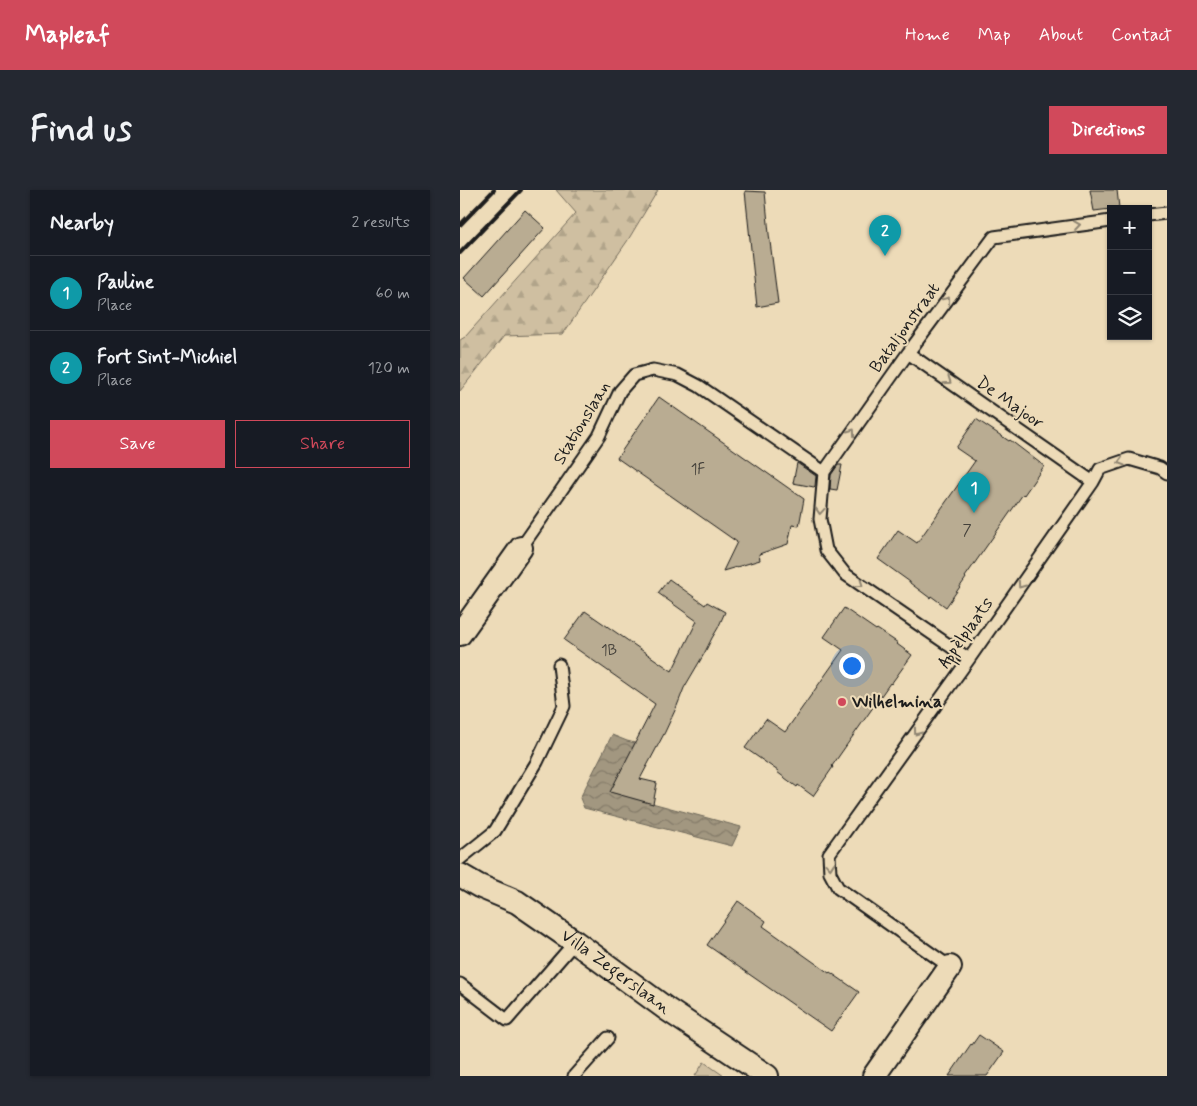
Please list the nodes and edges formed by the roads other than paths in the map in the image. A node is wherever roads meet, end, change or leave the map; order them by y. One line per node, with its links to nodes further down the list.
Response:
1 (1167, 213): 2 (lane)
2 (1152, 215)
3 (1107, 222): 4 (lane, Bataljonstraat, one-way to 3)
4 (908, 353): 6 (lane, Bataljonstraat, one-way to 4); 7 (lane, De Majoor, one-way to 7)
5 (1165, 467): 7 (lane, Appèlplaats, one-way to 7)
6 (824, 472): 8 (lane, Stationslaan); 10 (lane, one-way to 10)
7 (1093, 482): 10 (lane, Appèlplaats, one-way to 10)
8 (522, 548): 9 (street)
9 (460, 634)
10 (969, 659): 15 (lane, Appèlplaats, one-way to 15)
11 (559, 665): 12 (lane)
12 (460, 859)
13 (460, 875): 14 (street, Villa Zegerslaan)
14 (576, 942): 16 (lane); 19 (street, Villa Zegerslaan)
15 (950, 967): 20 (street)
16 (460, 984)
17 (608, 1038): 18 (lane)
18 (574, 1076)
19 (767, 1076)
20 (874, 1076)

